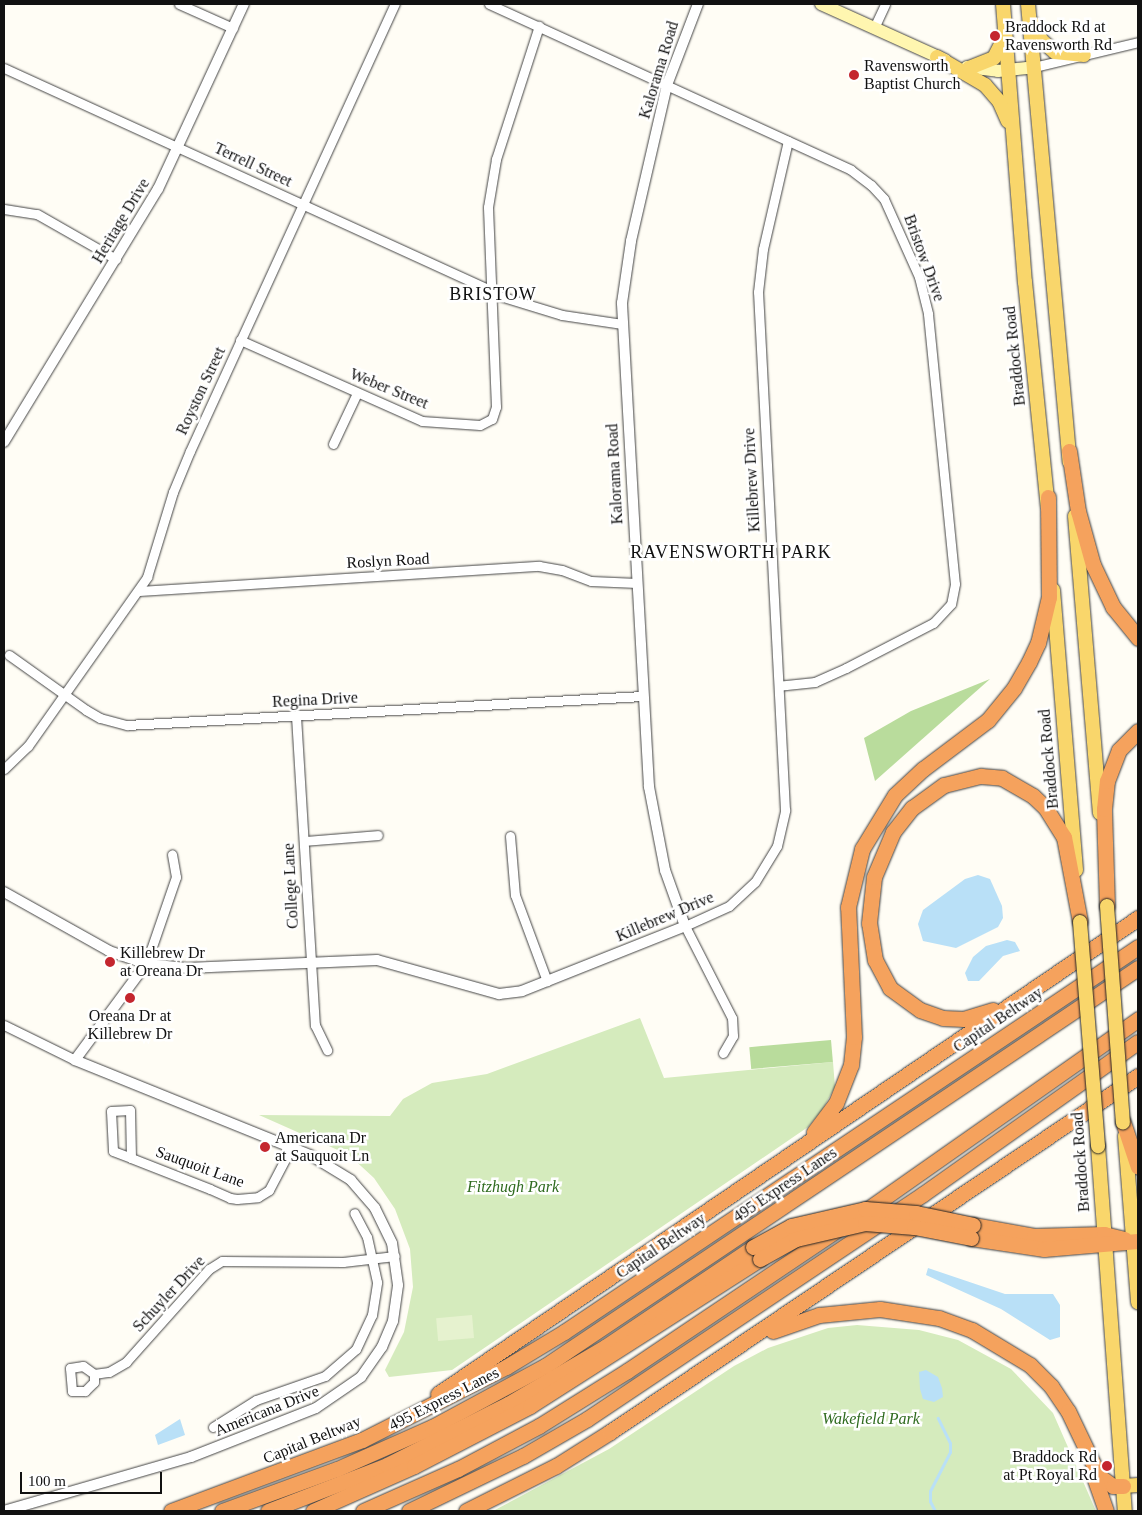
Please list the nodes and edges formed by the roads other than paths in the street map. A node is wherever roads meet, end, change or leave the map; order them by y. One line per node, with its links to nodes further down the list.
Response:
1 (179, 4): 11 (street)
2 (244, 4): 11 (street, Heritage Drive)
3 (395, 4): 25 (street, Royston Street)
4 (489, 4): 10 (street, Bristow Drive)
5 (698, 4): 21 (street, Kalorama Road)
6 (821, 4): 12 (main road)
7 (885, 4): 12 (street)
8 (1004, 4): 13 (main road, Braddock Road)
9 (1029, 8): 15 (main road); 17 (main road)
10 (539, 26): 21 (street, Bristow Drive); 28 (street, Weber Street)
11 (233, 28): 23 (street, Heritage Drive)
12 (874, 28): 16 (main road)
13 (1006, 30): 19 (main road); 20 (main road, Braddock Road)
14 (1138, 42): 15 (street)
15 (1084, 55): 17 (street)
16 (937, 57): 19 (main road); 24 (main road)
17 (1034, 67): 20 (main road); 34 (main road)
18 (4, 68): 23 (street, Terrell Street)
19 (969, 68): 20 (main road)
20 (1008, 70): 24 (main road, Braddock Road)
21 (667, 85): 22 (street, Bristow Drive); 29 (street, Kalorama Road)
22 (788, 141): 40 (street, Killebrew Drive); 40 (street, Bristow Drive)
23 (180, 148): 25 (street, Terrell Street); 27 (street, Heritage Drive)
24 (1016, 166): 35 (main road, Braddock Road)
25 (304, 204): 28 (street, Terrell Street); 30 (street, Royston Street)
26 (4, 209): 27 (street)
27 (116, 260): 32 (street, Heritage Drive)
28 (490, 291): 29 (street, Terrell Street); 31 (street, Weber Street)
29 (622, 324): 36 (street, Kalorama Road)
30 (240, 340): 31 (street, Weber Street); 37 (street, Royston Street)
31 (356, 393): 33 (street)
32 (4, 442)
33 (333, 444)
34 (1069, 451): 38 (highway); 51 (main road)
35 (1048, 497): 53 (main road, Braddock Road); 71 (highway)
36 (637, 583): 37 (street, Roslyn Road); 42 (street, Kalorama Road)
37 (139, 592): 41 (street, Royston Street)
38 (1138, 638)
39 (9, 654): 41 (street, Regina Drive)
40 (779, 686): 54 (street, Killebrew Drive)
41 (64, 695): 43 (street, Regina Drive); 45 (street, Royston Street)
42 (644, 696): 43 (street, Regina Drive); 54 (street, Kalorama Road)
43 (296, 716): 48 (street, College Lane)
44 (1138, 731): 51 (highway)
45 (4, 769)
46 (378, 835): 48 (street)
47 (510, 836): 59 (street)
48 (304, 841): 56 (street, College Lane)
49 (172, 854): 57 (street)
50 (4, 892): 57 (street, Killebrew Drive)
51 (1107, 906): 68 (main road, bridge)
52 (1138, 918): 60 (highway)
53 (1080, 922): 60 (highway); 74 (main road, Braddock Road, bridge)
54 (685, 926): 59 (street, Killebrew Drive); 65 (street, Kalorama Road)
55 (1138, 948): 84 (highway, Capital Beltway)
56 (311, 961): 57 (street, Killebrew Drive); 59 (street, Killebrew Drive); 64 (street, College Lane)
57 (146, 964): 66 (street)
58 (1138, 968): 88 (highway, 495 Express Lanes)
59 (547, 981)
60 (1025, 997): 71 (highway)
61 (1138, 1019): 91 (highway)
62 (4, 1025): 66 (street, Americana Drive)
63 (1138, 1042): 92 (highway)
64 (327, 1050)
65 (723, 1053)
66 (75, 1060): 69 (street, Americana Drive)
67 (1138, 1076): 80 (highway)
68 (1124, 1122): 72 (highway); 75 (main road)
69 (291, 1148): 70 (street, Sauquoit Lane); 77 (street, Americana Drive)
70 (131, 1158): 70 (street, Sauquoit Lane)
71 (781, 1160): 84 (highway)
72 (1138, 1167)
73 (354, 1213): 78 (street)
74 (1104, 1239): 75 (highway); 76 (highway, bridge); 85 (main road, Braddock Road)
75 (1136, 1241): 79 (main road)
76 (756, 1253): 89 (highway); 90 (highway)
77 (395, 1256): 78 (street, Schuyler Drive); 86 (street, Americana Drive)
78 (374, 1259): 81 (street, Schuyler Drive); 82 (street)
79 (1138, 1302)
80 (711, 1365): 83 (highway); 93 (highway)
81 (94, 1374)
82 (213, 1428)
83 (1079, 1432): 85 (highway); 94 (highway)
84 (362, 1440): 87 (highway, Capital Beltway)
85 (1131, 1486): 95 (main road, Braddock Road)
86 (4, 1511)
87 (171, 1511)
88 (222, 1511)
89 (268, 1511)
90 (313, 1511)
91 (363, 1511)
92 (409, 1511)
93 (466, 1511)
94 (1106, 1511)
95 (1125, 1511)

